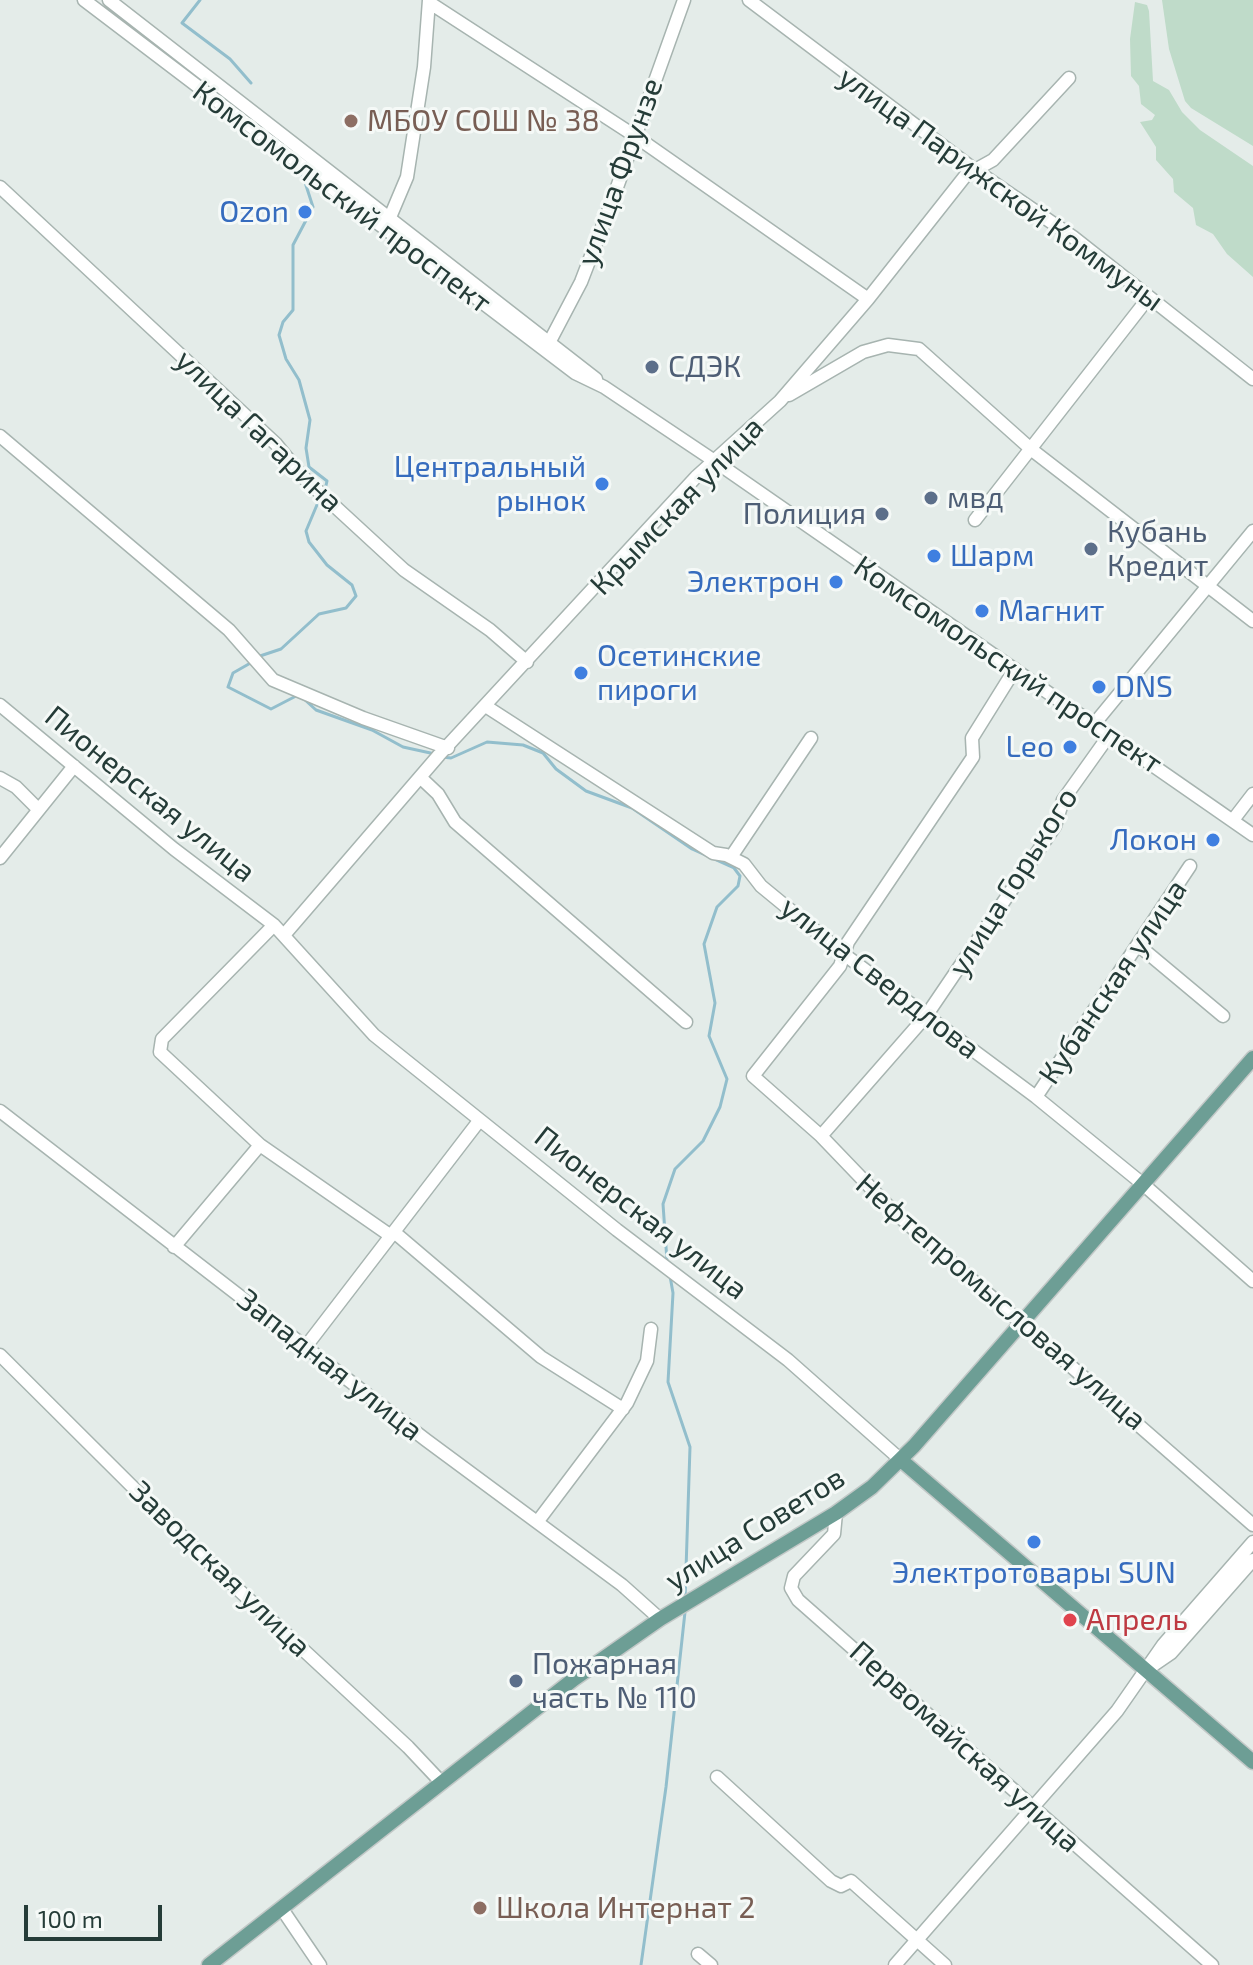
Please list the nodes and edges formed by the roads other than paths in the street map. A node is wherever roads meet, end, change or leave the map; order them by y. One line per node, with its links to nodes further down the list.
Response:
1 (84, 0): 10 (street, Комсомольский проспект)
2 (109, 0): 10 (street, Комсомольский проспект)
3 (684, 0): 7 (street, улица Фрунзе)
4 (749, 0): 8 (street, улица Парижской Коммуны)
5 (430, 2): 7 (street); 10 (street)
6 (1069, 78): 8 (street, Крымская улица)
7 (635, 136): 12 (street); 13 (street, улица Фрунзе)
8 (975, 170): 11 (street, улица Парижской Коммуны); 12 (street, Крымская улица)
9 (0, 187): 24 (street, улица Гагарина)
10 (387, 224): 13 (street, Комсомольский проспект); 15 (street, Комсомольский проспект)
11 (1149, 297): 14 (street, улица Парижской Коммуны); 18 (street)
12 (868, 299): 16 (street, Крымская улица)
13 (550, 341): 15 (street, Комсомольский проспект)
14 (1253, 379)
15 (604, 387): 19 (street, Комсомольский проспект)
16 (780, 401): 18 (street); 19 (street, Крымская улица)
17 (0, 436): 31 (street)
18 (1032, 450): 20 (street); 22 (street)
19 (713, 460): 24 (street, Крымская улица); 25 (street, Комсомольский проспект)
20 (975, 520)
21 (1253, 531): 22 (street)
22 (1206, 586): 23 (street); 28 (street)
23 (1253, 621)
24 (527, 662): 27 (street, Крымская улица)
25 (1015, 669): 28 (street, Комсомольский проспект); 45 (street)
26 (0, 705): 32 (street, Пионерская улица)
27 (487, 707): 31 (street, Крымская улица); 39 (street, улица Свердлова)
28 (1095, 723): 29 (street, Комсомольский проспект)
29 (1110, 734): 37 (street, Комсомольский проспект); 46 (street, улица Горького)
30 (811, 738): 39 (street)
31 (448, 748): 34 (street, Крымская улица)
32 (74, 766): 36 (street); 42 (street, Пионерская улица)
33 (0, 778): 36 (street)
34 (421, 778): 43 (street, Крымская улица); 48 (street)
35 (1253, 794): 37 (street)
36 (38, 809): 40 (street)
37 (1233, 820): 38 (street, Комсомольский проспект)
38 (1253, 835)
39 (731, 857): 45 (street, улица Свердлова)
40 (0, 858)
41 (1190, 866): 44 (street, Кубанская улица)
42 (274, 925): 43 (street, Пионерская улица); 54 (street)
43 (284, 935): 52 (street, Пионерская улица)
44 (1138, 945): 47 (street); 50 (street, Кубанская улица)
45 (845, 955): 46 (street, улица Свердлова); 53 (street, Нефтепромысловая улица)
46 (926, 1016): 50 (street, улица Свердлова); 53 (street, улица Горького)
47 (1223, 1016)
48 (686, 1022)
49 (1253, 1058): 55 (main road, улица Советов)
50 (1036, 1097): 55 (street, улица Свердлова)
51 (0, 1111): 57 (street, Западная улица)
52 (479, 1121): 56 (street); 64 (street, Пионерская улица)
53 (821, 1136): 59 (street, Нефтепромысловая улица)
54 (260, 1145): 56 (street); 57 (street)
55 (1144, 1185): 58 (street, улица Свердлова); 59 (main road, улица Советов)
56 (392, 1234): 61 (street); 63 (street)
57 (174, 1247): 61 (street, Западная улица)
58 (1253, 1281)
59 (1022, 1320): 64 (main road, улица Советов); 67 (street, Нефтепромысловая улица)
60 (651, 1329): 63 (street)
61 (307, 1345): 66 (street, Западная улица)
62 (0, 1355): 74 (street, Заводская улица)
63 (623, 1409): 66 (street)
64 (901, 1460): 65 (main road, улица Советов); 71 (main road, Пионерская улица)
65 (836, 1513): 70 (main road, улица Советов); 75 (street, Первомайская улица)
66 (538, 1521): 70 (street, Западная улица)
67 (1253, 1525)
68 (1253, 1542): 71 (street)
69 (1253, 1560): 71 (street)
70 (660, 1619): 74 (main road, улица Советов)
71 (1146, 1670): 72 (main road, Пионерская улица); 75 (street)
72 (1253, 1762)
73 (717, 1777): 77 (street)
74 (441, 1782): 76 (main road, улица Советов)
75 (1033, 1809): 77 (street); 84 (street, Первомайская улица)
76 (282, 1909): 79 (main road, улица Советов); 80 (street)
77 (916, 1940): 82 (street); 83 (street)
78 (698, 1954): 81 (street)
79 (209, 1965)
80 (320, 1965)
81 (711, 1965)
82 (895, 1965)
83 (945, 1965)
84 (1212, 1965)

